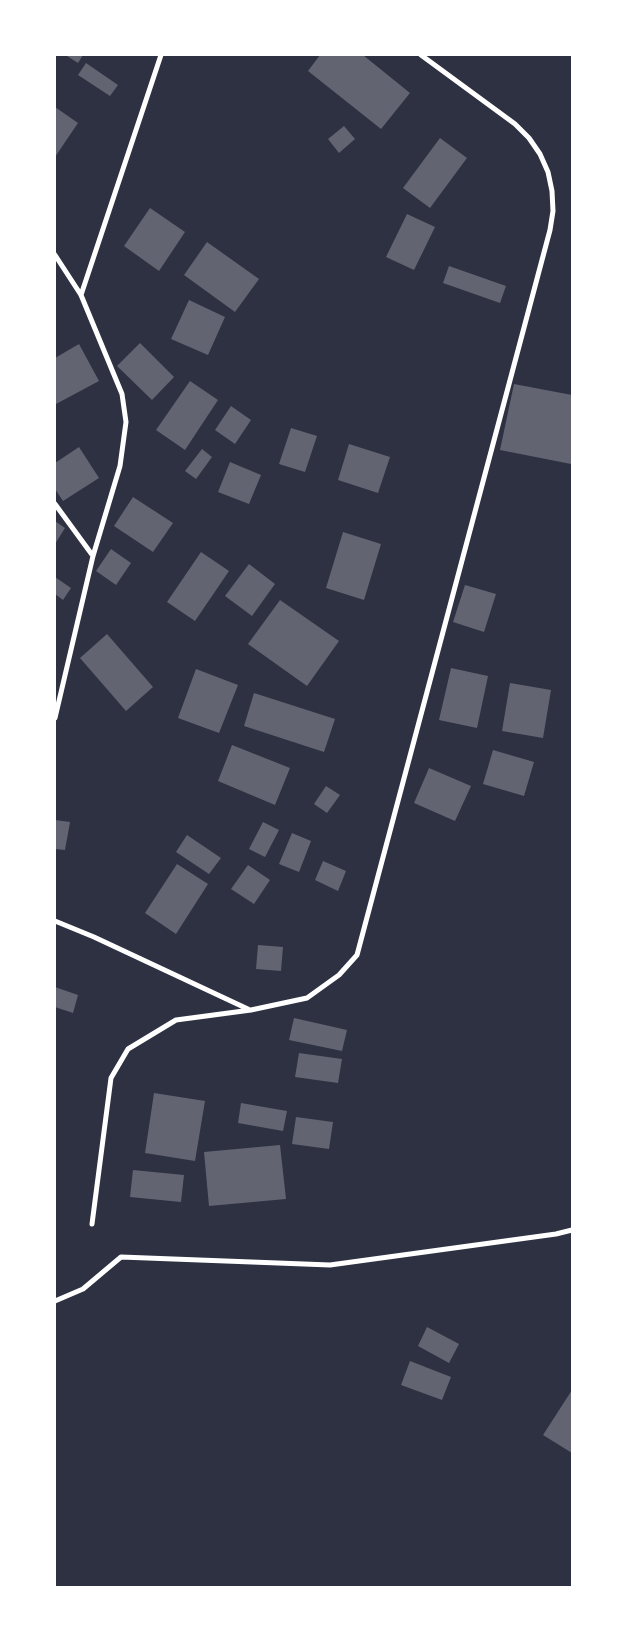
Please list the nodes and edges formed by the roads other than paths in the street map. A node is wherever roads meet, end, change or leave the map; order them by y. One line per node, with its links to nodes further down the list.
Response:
1 (161, 55): 4 (street)
2 (421, 55): 9 (street)
3 (55, 254): 4 (street)
4 (81, 295): 6 (street)
5 (55, 504): 6 (street)
6 (93, 556): 7 (street)
7 (55, 718)
8 (55, 921): 9 (street)
9 (251, 1010): 10 (street)
10 (92, 1224)
11 (572, 1230): 12 (street)
12 (55, 1301)

